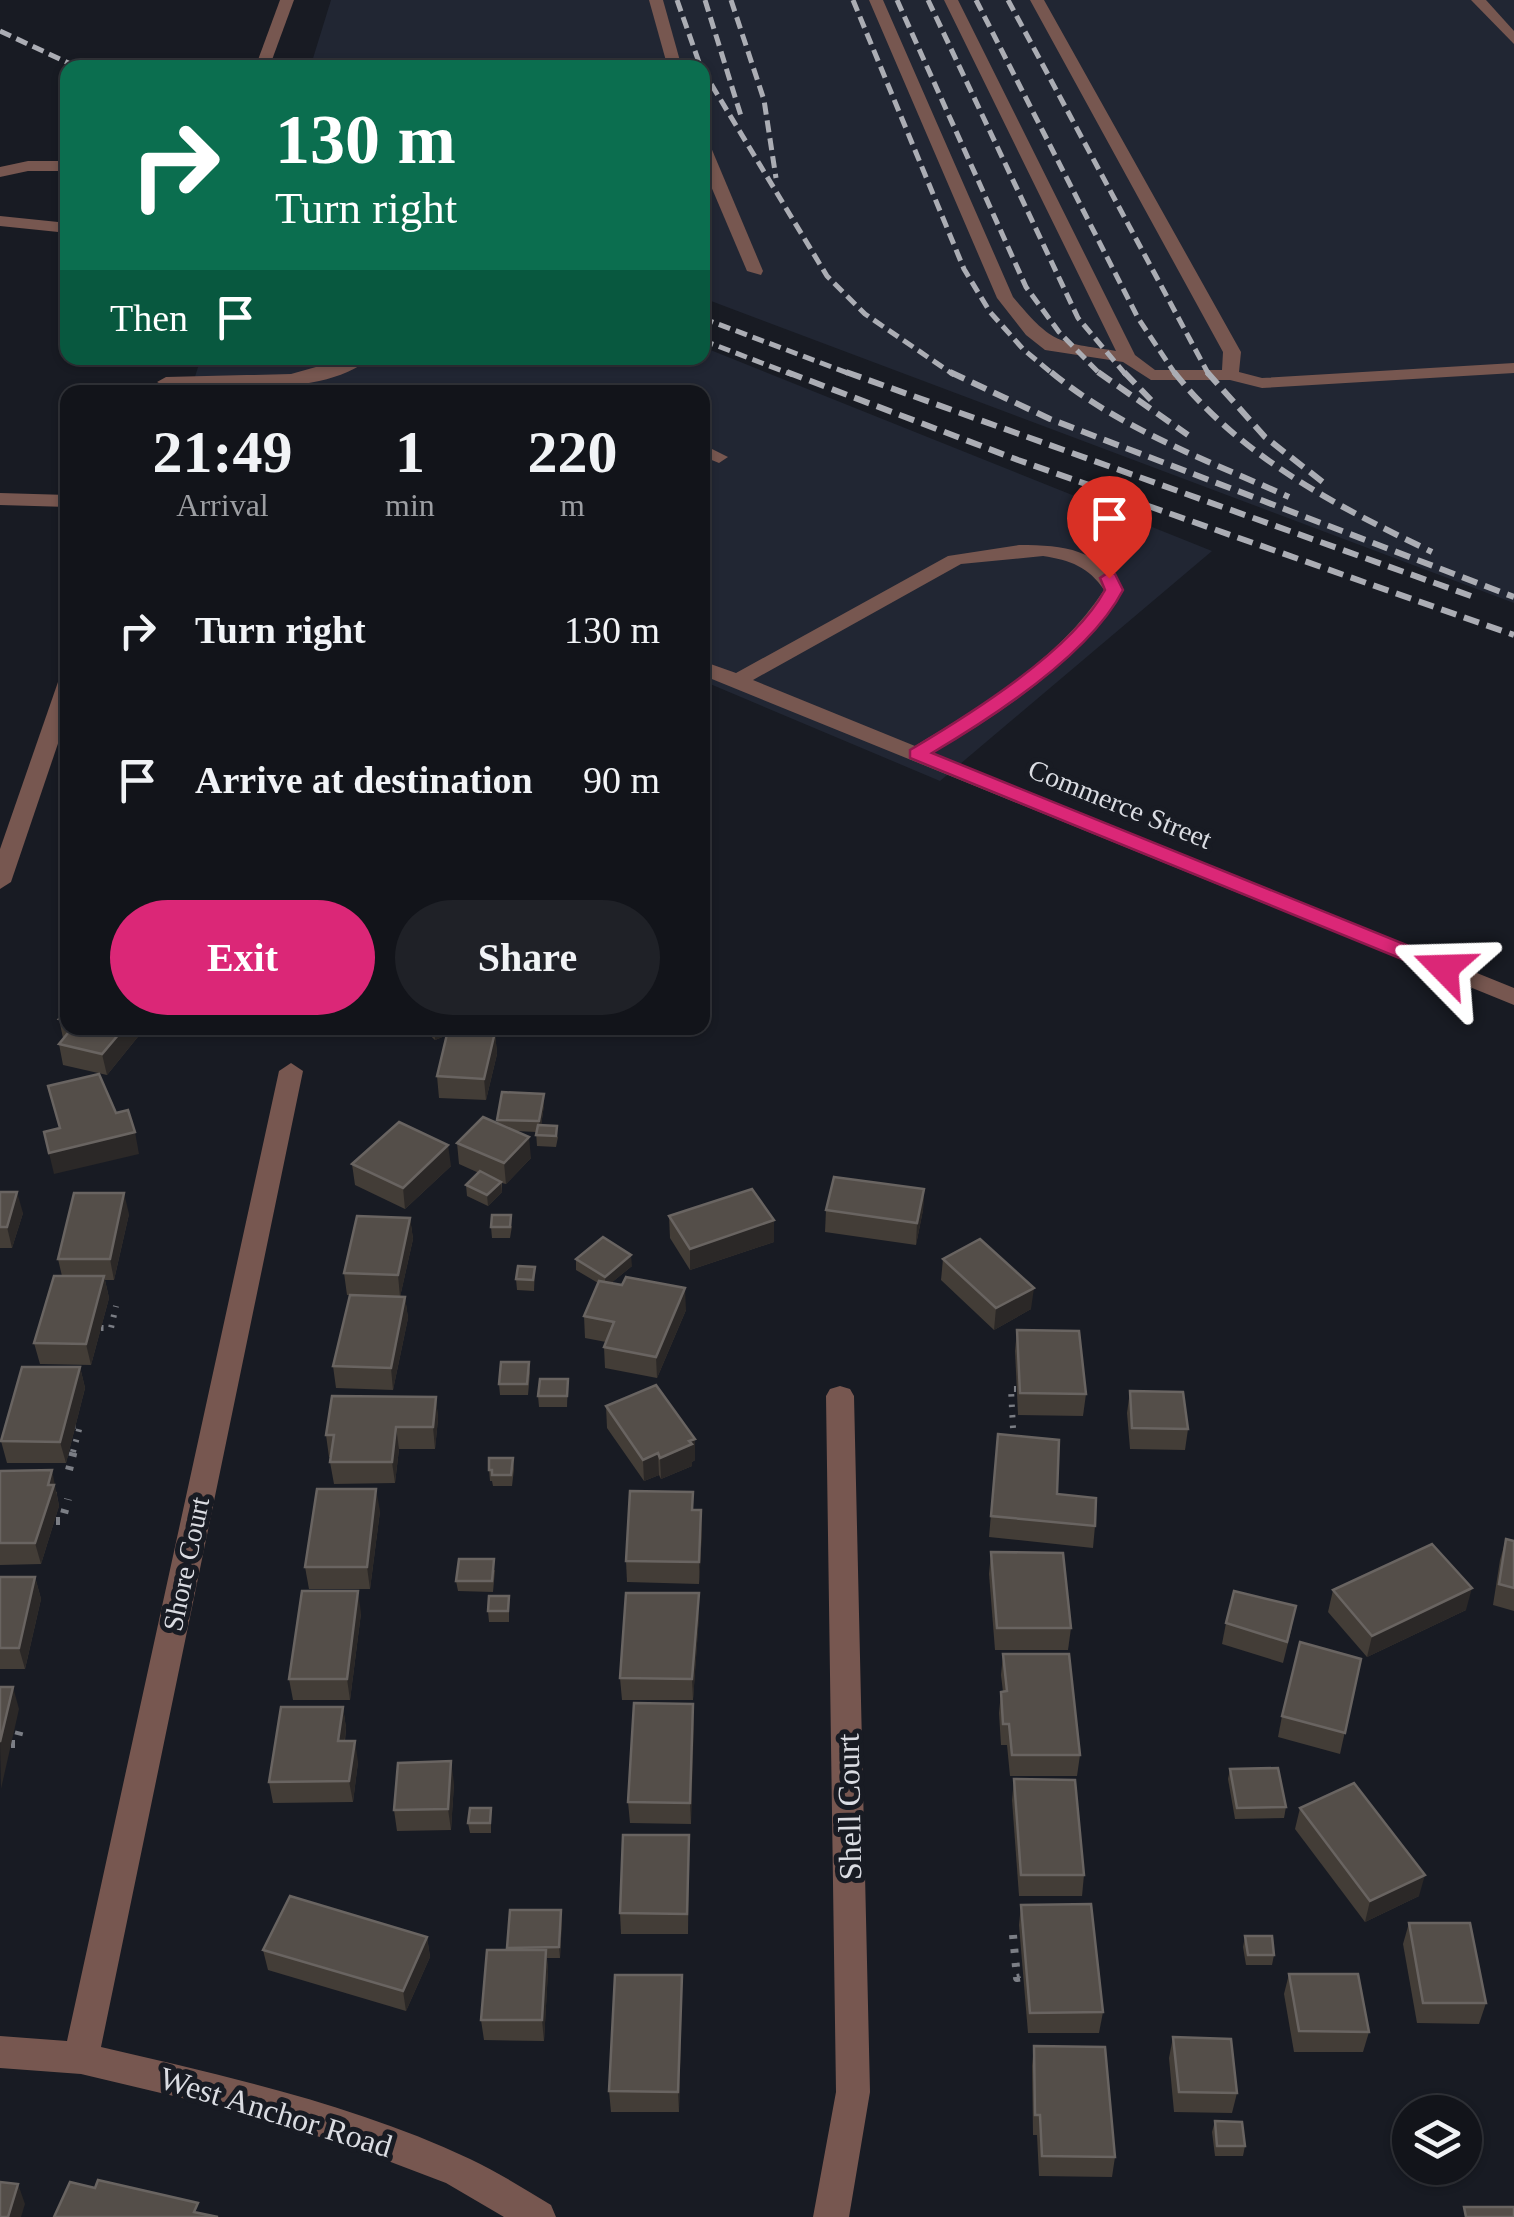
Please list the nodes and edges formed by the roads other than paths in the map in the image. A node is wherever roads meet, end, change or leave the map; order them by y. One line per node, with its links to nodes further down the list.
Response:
1 (288, 0): 8 (street)
2 (656, 0): 9 (street)
3 (876, 0): 16 (street)
4 (951, 0): 16 (street)
5 (1037, 0): 19 (street)
6 (1478, 0): 7 (street)
7 (1514, 40)
8 (265, 60)
9 (673, 60)
10 (710, 164): 15 (street)
11 (60, 166): 12 (street)
12 (0, 172)
13 (0, 221): 14 (street)
14 (60, 227)
15 (755, 271)
16 (1128, 358): 19 (street)
17 (346, 365): 20 (street)
18 (1514, 368): 19 (street)
19 (1230, 376)
20 (194, 385)
21 (0, 499): 22 (street)
22 (60, 501)
23 (710, 670): 24 (street, Commerce Street)
24 (737, 681): 26 (street, Commerce Street); 26 (street)
25 (60, 706): 27 (street)
26 (917, 754): 28 (street, Commerce Street)
27 (0, 882)
28 (1514, 997)
29 (290, 1070): 32 (street, Shore Court)
30 (840, 1396): 34 (street, Shell Court)
31 (0, 2052): 32 (street, West Anchor Road)
32 (81, 2058): 33 (street, West Anchor Road)
33 (538, 2217)
34 (831, 2217)

